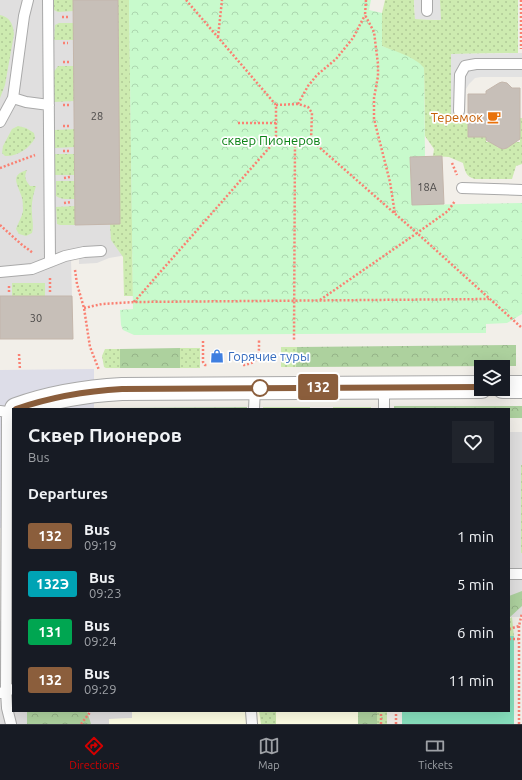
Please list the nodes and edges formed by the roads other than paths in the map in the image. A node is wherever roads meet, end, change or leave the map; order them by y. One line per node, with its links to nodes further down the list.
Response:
1 (28, 0): 6 (lane)
2 (48, 0): 7 (lane)
3 (427, 0): 4 (lane)
4 (427, 11)
5 (522, 64): 8 (lane)
6 (13, 98): 7 (lane); 9 (lane)
7 (49, 105): 13 (lane)
8 (459, 111)
9 (0, 122)
10 (462, 188): 11 (lane)
11 (522, 190)
12 (101, 251): 13 (lane)
13 (50, 262): 14 (lane)
14 (0, 272)
15 (384, 387): 16 (street); 19 (street); 22 (lane)
16 (474, 387)
17 (510, 387): 18 (street)
18 (522, 387)
19 (254, 388): 20 (street); 21 (lane)
20 (19, 408)
21 (254, 408)
22 (384, 408)
23 (7, 411): 24 (lane)
24 (3, 488): 27 (lane)
25 (510, 574): 26 (lane)
26 (522, 574)
27 (6, 691): 29 (lane)
28 (251, 712): 30 (lane)
29 (11, 724)
30 (252, 724)

